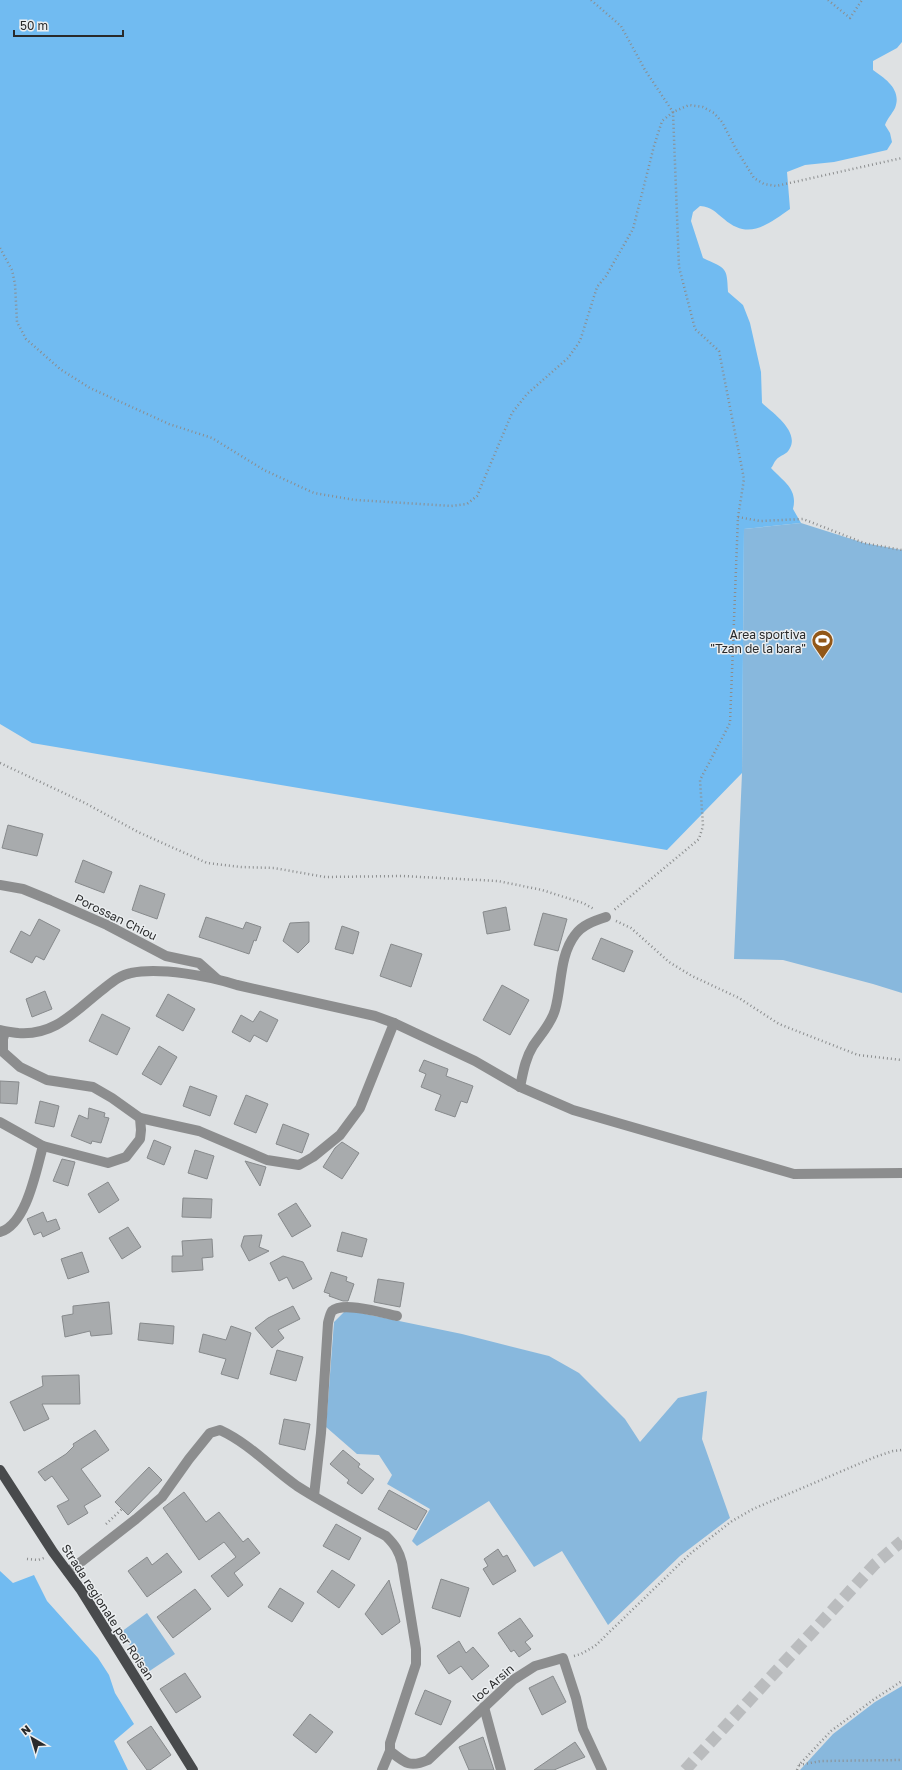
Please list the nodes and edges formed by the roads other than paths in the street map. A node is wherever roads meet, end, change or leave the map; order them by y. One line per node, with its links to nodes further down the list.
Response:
1 (0, 885): 3 (street, Porossan Chiou)
2 (606, 917): 6 (street)
3 (217, 979): 4 (street, Porossan Chiou); 5 (street, Porossan Chiou)
4 (394, 1023): 6 (street, Porossan Chiou); 7 (street)
5 (2, 1031): 7 (street)
6 (520, 1087): 10 (street, Porossan Chiou)
7 (140, 1118): 9 (street)
8 (0, 1122): 9 (street)
9 (43, 1146): 11 (street)
10 (902, 1173)
11 (0, 1232)
12 (397, 1316): 14 (street)
13 (0, 1470): 15 (main road, Strada regionale per Roisan)
14 (314, 1496): 15 (street); 17 (street)
15 (68, 1572): 18 (main road, Strada regionale per Roisan)
16 (484, 1707): 17 (street, loc Arsin); 20 (street); 21 (street, loc Arsin)
17 (390, 1751): 19 (street)
18 (193, 1770)
19 (382, 1770)
20 (501, 1770)
21 (602, 1770)

